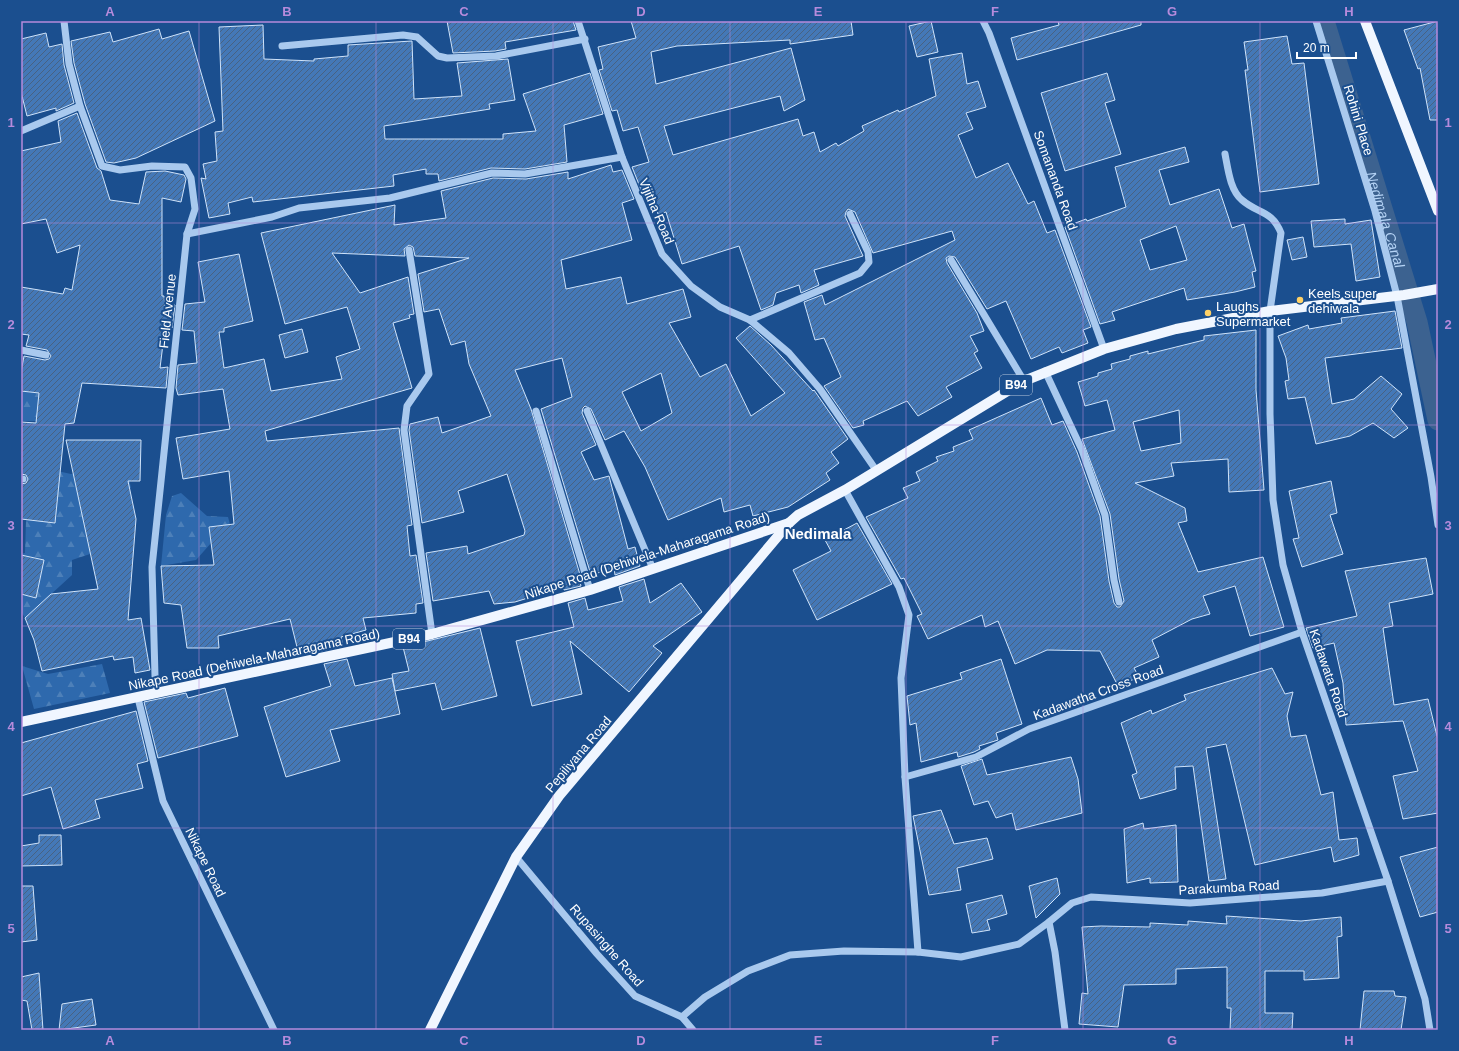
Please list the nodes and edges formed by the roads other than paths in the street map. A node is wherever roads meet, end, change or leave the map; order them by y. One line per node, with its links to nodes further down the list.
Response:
1 (64, 21): 8 (street, Field Avenue)
2 (578, 21): 6 (street, Vijitha Road)
3 (983, 21): 21 (street, Somananda Road)
4 (1316, 21): 18 (street, Rohini Place)
5 (1366, 21): 12 (main road)
6 (585, 39): 7 (street); 11 (street, Vijitha Road)
7 (282, 46)
8 (80, 106): 9 (street); 14 (street, Field Avenue)
9 (21, 132)
10 (1225, 154): 19 (street, Kadawata Road)
11 (622, 157): 14 (street); 20 (street, Vijitha Road)
12 (1438, 211)
13 (850, 214): 20 (street)
14 (187, 234): 37 (street, Field Avenue)
15 (409, 250): 36 (street)
16 (951, 260): 25 (street)
17 (1436, 289): 18 (main road, B94)
18 (1401, 296): 19 (main road, B94); 31 (street, Rohini Place)
19 (1270, 311): 21 (main road, B94); 35 (street, Kadawata Road)
20 (750, 320): 28 (street, Vijitha Road)
21 (1104, 349): 24 (main road, B94)
22 (21, 350): 23 (street)
23 (46, 355)
24 (1045, 371): 25 (main road, B94); 34 (street)
25 (1024, 381): 28 (main road, B94)
26 (536, 411): 33 (street)
27 (587, 411): 32 (street)
28 (876, 470): 29 (main road, B94)
29 (845, 490): 30 (main road, B94); 40 (street)
30 (789, 523): 32 (main road, Nikape Road (Dehiwela-Maharagama Road) / B94); 41 (main road, Pepiliyana Road)
31 (1438, 525)
32 (653, 570): 33 (main road, Nikape Road (Dehiwela-Maharagama Road) / B94)
33 (590, 590): 36 (main road, Nikape Road (Dehiwela-Maharagama Road) / B94)
34 (1120, 602)
35 (1302, 632): 40 (street, Kadawatha Cross Road); 42 (street, Kadawata Road)
36 (432, 634): 37 (main road, Nikape Road (Dehiwela-Maharagama Road) / B94)
37 (157, 694): 38 (main road, Nikape Road (Dehiwela-Maharagama Road) / B94)
38 (138, 698): 39 (main road, Nikape Road (Dehiwela-Maharagama Road) / B94); 46 (street, Nikape Road)
39 (21, 722)
40 (905, 777): 44 (street)
41 (516, 857): 45 (street, Rupasinghe Road); 47 (main road, Pepiliyana Road)
42 (1388, 881): 43 (street, Parakumba Road); 50 (street, Kadawata Road)
43 (1050, 922): 44 (street); 49 (street)
44 (918, 952): 45 (street)
45 (682, 1017): 48 (street, Rupasinghe Road)
46 (274, 1030)
47 (430, 1030)
48 (693, 1030)
49 (1065, 1030)
50 (1430, 1030)

